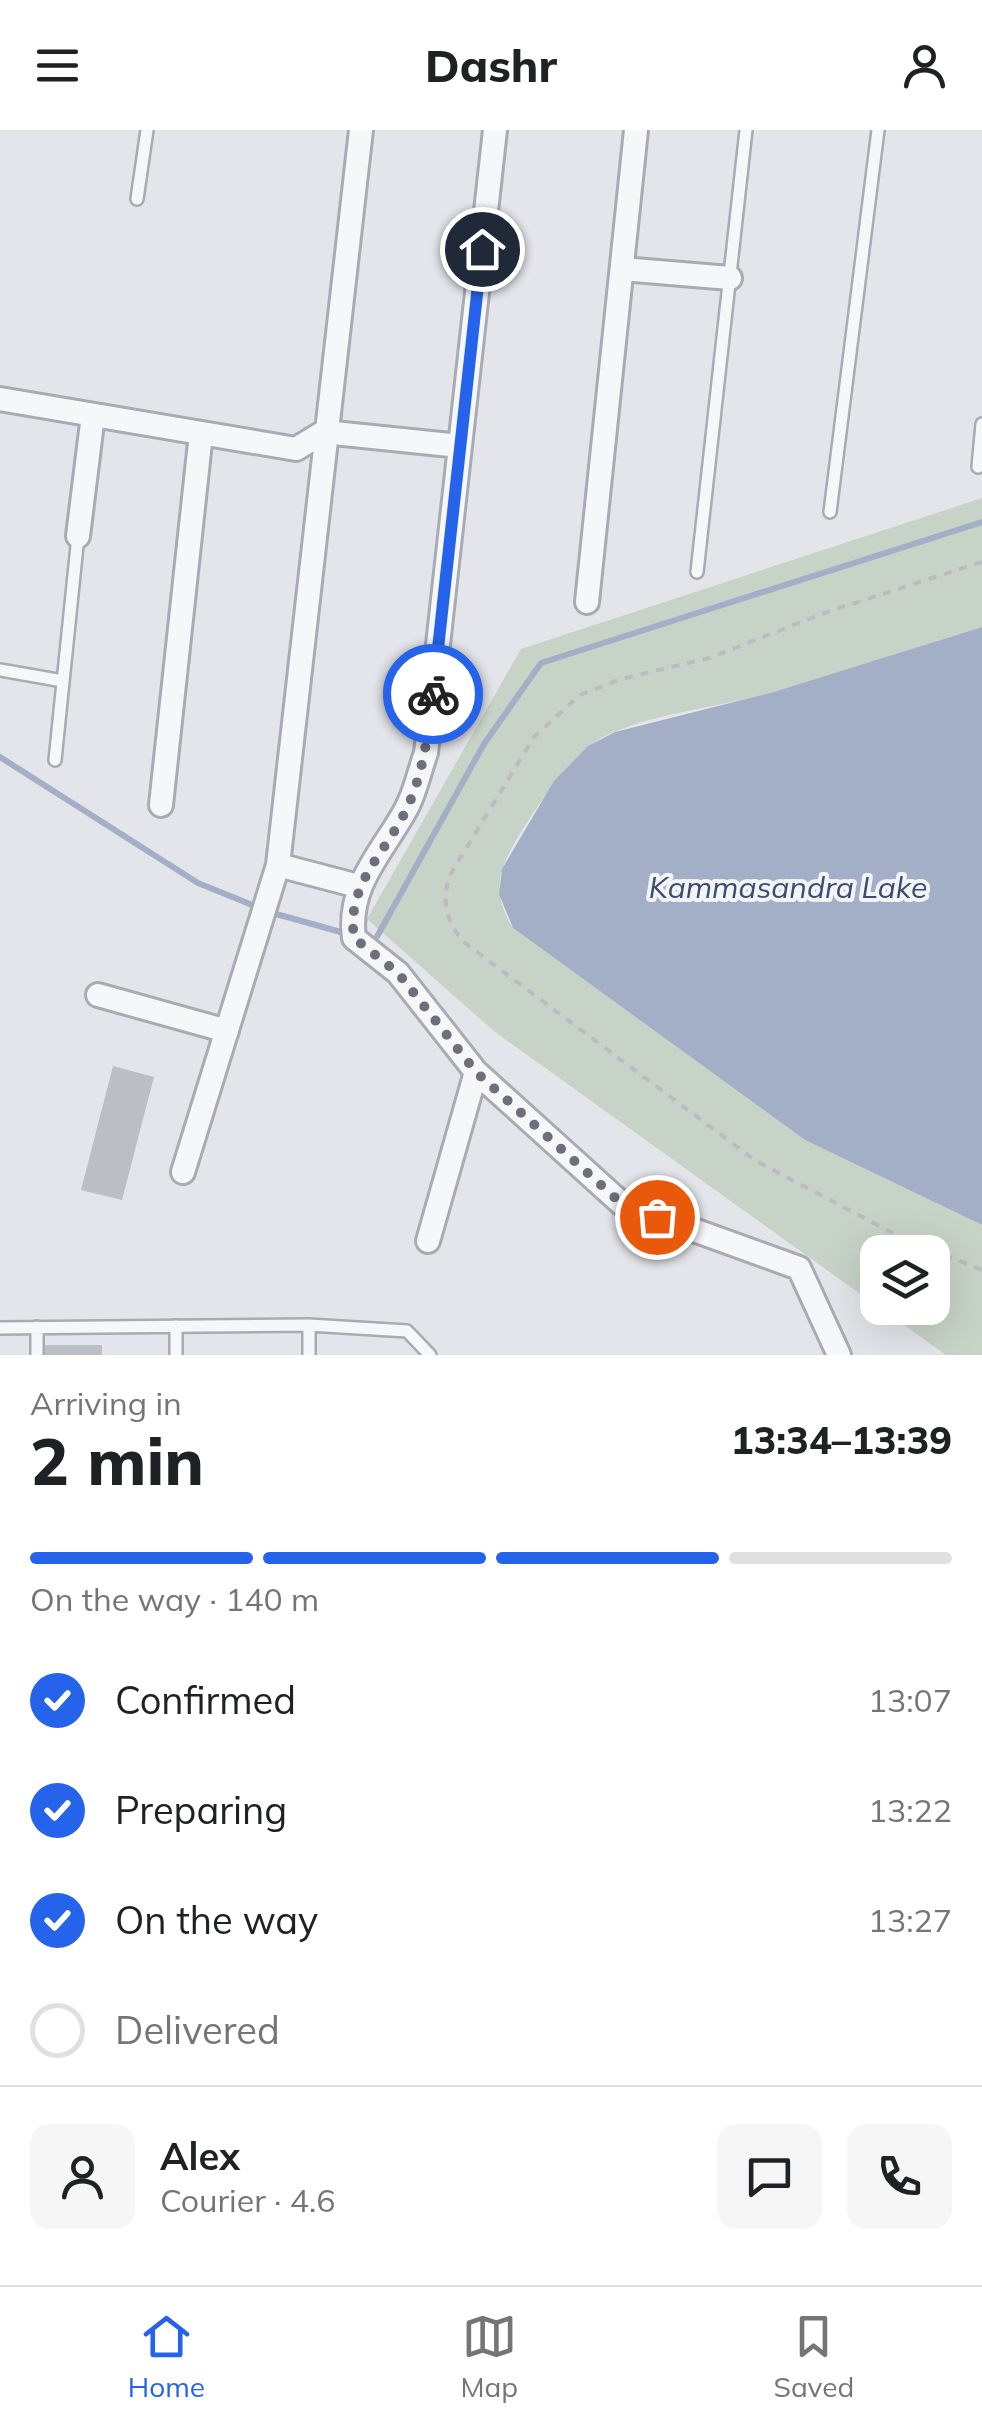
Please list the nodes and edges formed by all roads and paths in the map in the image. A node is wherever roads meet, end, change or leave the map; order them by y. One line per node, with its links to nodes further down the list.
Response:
1 (147, 130): 7 (lane)
2 (361, 130): 13 (street)
3 (495, 130): 15 (street)
4 (636, 130): 8 (street)
5 (746, 130): 9 (lane)
6 (878, 130): 17 (lane)
7 (137, 199)
8 (622, 268): 9 (street); 21 (street)
9 (730, 278): 20 (lane)
10 (0, 399): 11 (street)
11 (93, 414): 14 (street); 18 (street)
12 (982, 424): 16 (lane)
13 (326, 432): 14 (street); 15 (street); 26 (street)
14 (201, 433): 25 (street)
15 (460, 446): 27 (street)
16 (978, 467)
17 (830, 512)
18 (78, 536): 23 (lane)
19 (982, 562): 33 (path)
20 (697, 572)
21 (587, 602)
22 (0, 670): 23 (lane)
23 (63, 681): 24 (lane)
24 (54, 760)
25 (161, 805)
26 (278, 865): 27 (street); 29 (street)
27 (358, 886): 30 (street)
28 (98, 995): 29 (street)
29 (227, 1030): 31 (street)
30 (476, 1072): 32 (street); 42 (street)
31 (183, 1172)
32 (428, 1241)
33 (982, 1270)
34 (309, 1325): 35 (lane); 40 (lane); 41 (lane)
35 (176, 1326): 36 (lane); 39 (lane)
36 (37, 1327): 37 (lane); 38 (lane)
37 (0, 1328)
38 (37, 1355)
39 (176, 1355)
40 (310, 1355)
41 (430, 1355)
42 (839, 1355)

